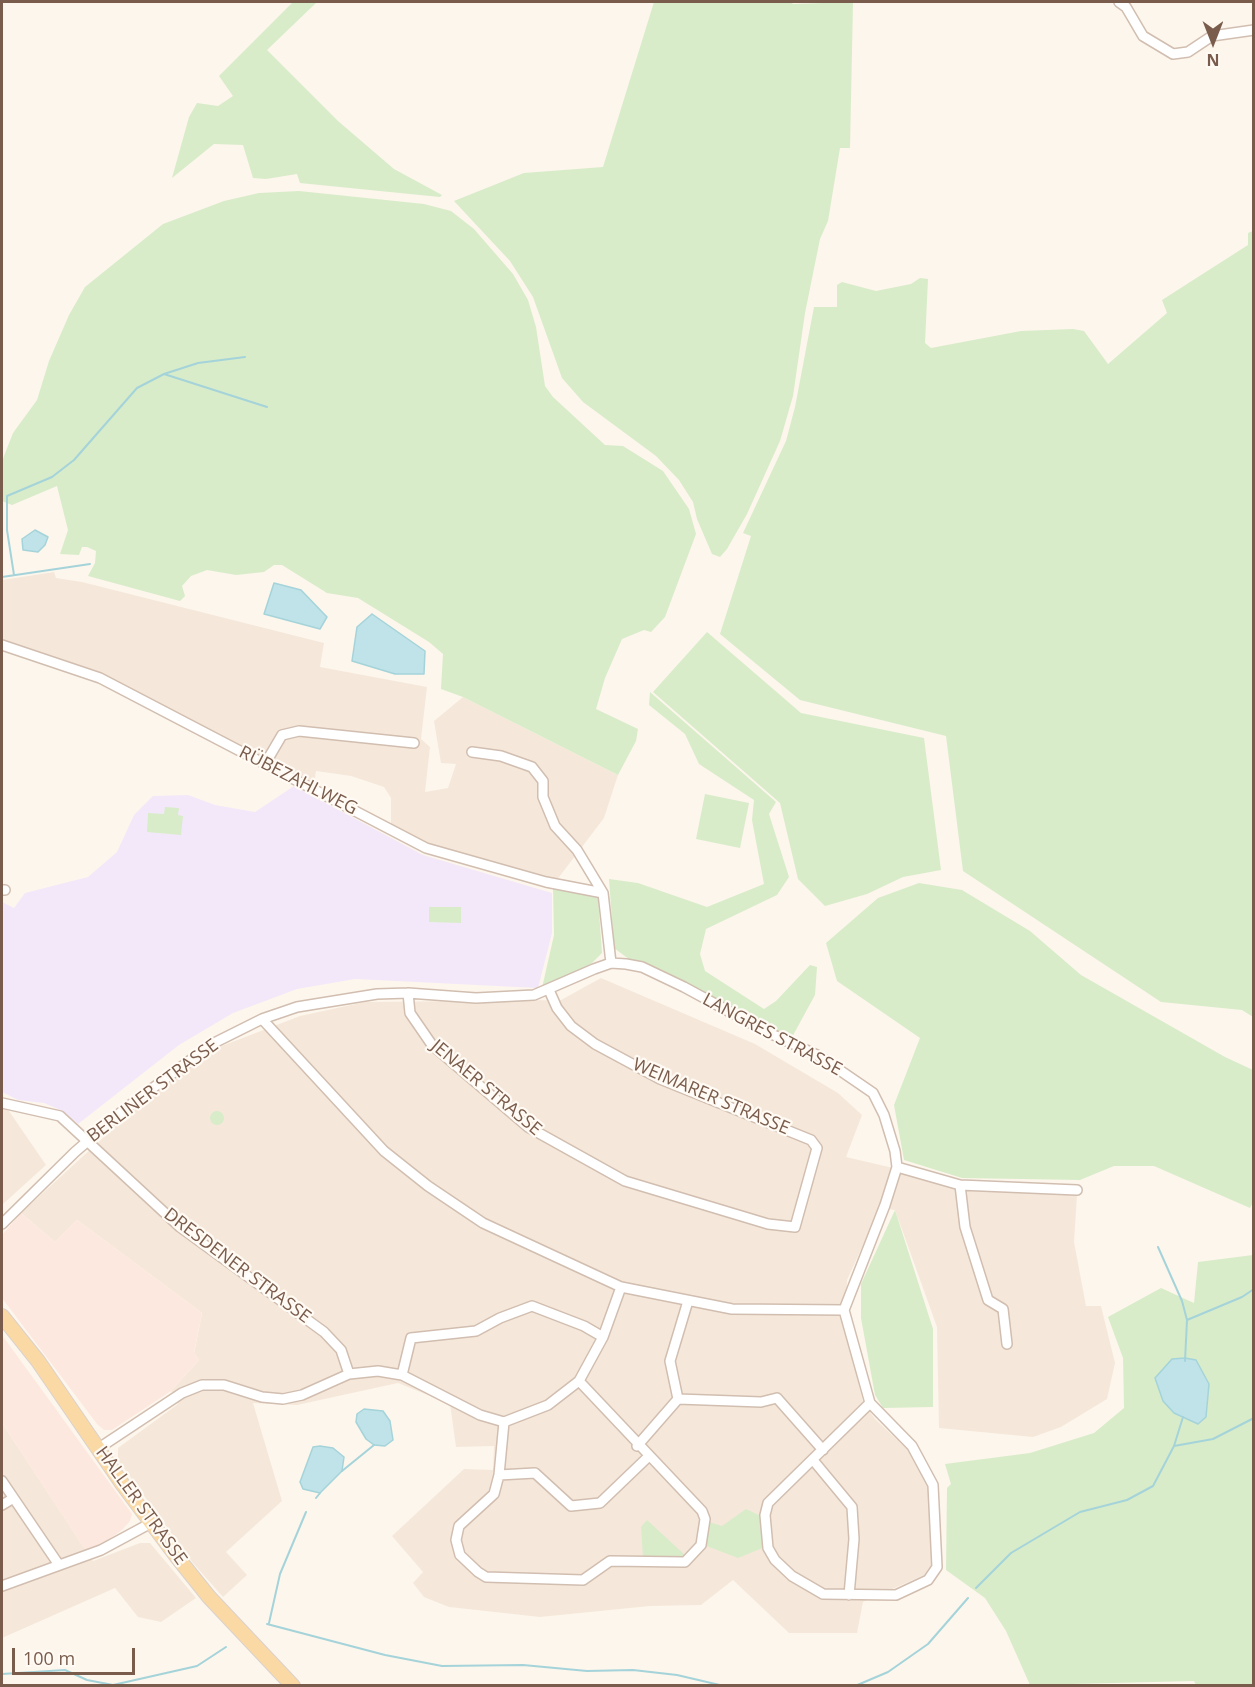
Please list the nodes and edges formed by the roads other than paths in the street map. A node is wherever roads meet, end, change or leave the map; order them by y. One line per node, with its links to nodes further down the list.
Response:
1 (1119, 2): 2 (street)
2 (1254, 30)
3 (2, 645): 6 (street, RÜBEZAHLWEG)
4 (414, 743): 6 (street)
5 (472, 752): 7 (street)
6 (265, 764): 7 (street, RÜBEZAHLWEG)
7 (603, 893): 8 (street)
8 (611, 963): 9 (street, BERLINER STRASSE); 14 (street, LANGRES STRASSE)
9 (549, 990): 10 (street, BERLINER STRASSE); 18 (street, WEIMARER STRASSE)
10 (408, 993): 11 (street, BERLINER STRASSE); 18 (street, JENAER STRASSE)
11 (262, 1019): 13 (street, BERLINER STRASSE); 19 (street)
12 (2, 1103): 13 (street, DRESDENER STRASSE)
13 (87, 1141): 17 (street, BERLINER STRASSE); 25 (street, DRESDENER STRASSE)
14 (897, 1167): 15 (street); 21 (street, LANGRES STRASSE)
15 (960, 1185): 16 (street); 24 (street)
16 (1077, 1191)
17 (2, 1224)
18 (795, 1227)
19 (621, 1287): 20 (street); 23 (street)
20 (688, 1301): 21 (street); 28 (street)
21 (844, 1310): 29 (street)
22 (2, 1316): 32 (main road, HALLER STRASSE)
23 (603, 1337): 26 (street); 27 (street)
24 (1007, 1344)
25 (349, 1374): 26 (street); 32 (street)
26 (402, 1375): 30 (street)
27 (579, 1381): 30 (street); 31 (street)
28 (678, 1399): 31 (street); 33 (street)
29 (870, 1403): 33 (street); 43 (street)
30 (504, 1422): 36 (street)
31 (637, 1446): 34 (street)
32 (99, 1448): 40 (main road, HALLER STRASSE)
33 (823, 1450): 35 (street)
34 (649, 1456): 36 (street); 36 (street)
35 (813, 1460): 43 (street); 43 (street)
36 (500, 1474)
37 (2, 1481): 38 (street)
38 (12, 1498): 39 (street); 41 (street)
39 (2, 1505)
40 (151, 1523): 41 (street); 44 (main road, HALLER STRASSE)
41 (59, 1565): 42 (street)
42 (2, 1586)
43 (849, 1595)
44 (293, 1686)

